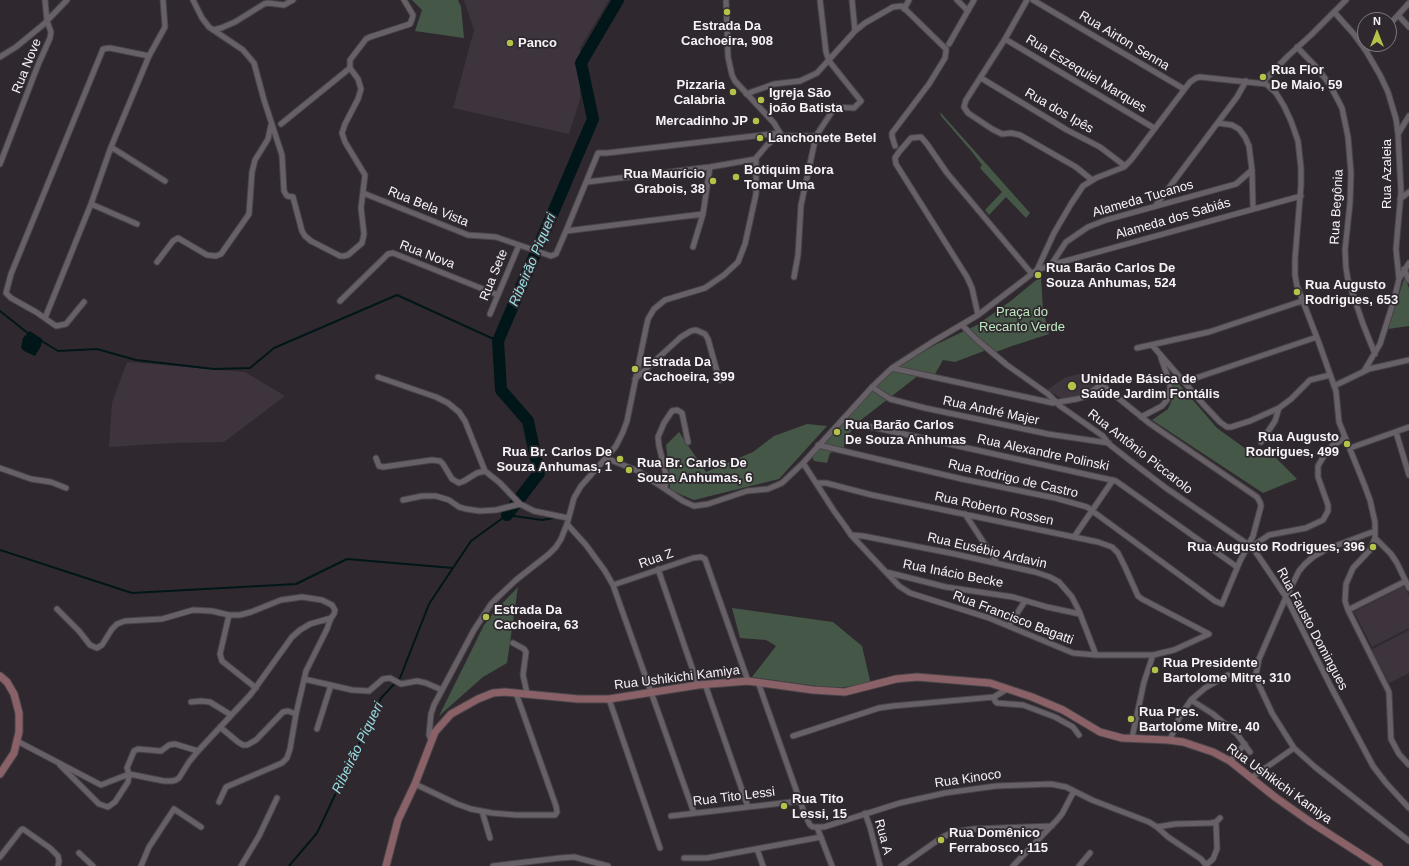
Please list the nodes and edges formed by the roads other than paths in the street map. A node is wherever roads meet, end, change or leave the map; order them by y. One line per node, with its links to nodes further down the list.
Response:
1 (45, 0): 21 (street, Rua Nove)
2 (67, 0): 21 (street)
3 (163, 0): 30 (street)
4 (193, 0): 23 (street)
5 (293, 0): 23 (street)
6 (404, 0): 33 (street)
7 (726, 0): 38 (street)
8 (820, 0): 32 (street)
9 (852, 0): 24 (street)
10 (909, 0): 17 (street)
11 (957, 0): 18 (street)
12 (974, 0): 18 (street)
13 (1028, 0): 25 (street)
14 (1033, 0): 37 (street, Rua Airton Senna)
15 (1346, 0): 19 (street)
16 (1409, 3): 20 (street)
17 (904, 9): 24 (street); 47 (street)
18 (968, 11): 27 (street)
19 (1334, 12): 26 (street, Rua Azaleia); 28 (street)
20 (1398, 15): 22 (street)
21 (47, 21): 31 (street); 49 (street, Rua Nove)
22 (1409, 27)
23 (213, 30): 40 (street)
24 (855, 31): 32 (street)
25 (1006, 38): 34 (street); 43 (street, Rua Eszequiel Marques)
26 (1357, 39)
27 (949, 44)
28 (1297, 47): 36 (street); 90 (street, Rua Begônia)
29 (1367, 52): 45 (street, Rua Azaleia)
30 (149, 56): 48 (street); 85 (street)
31 (0, 57)
32 (829, 61): 38 (street); 46 (street)
33 (350, 68): 42 (street); 59 (street)
34 (981, 78): 52 (street, Rua dos Ipês); 55 (street)
35 (1246, 81): 36 (street); 37 (street); 41 (street)
36 (1262, 83): 60 (street)
37 (1184, 89): 43 (street)
38 (746, 94): 44 (street)
39 (1409, 116): 45 (street)
40 (272, 122): 59 (street); 70 (street)
41 (1218, 123): 54 (street); 63 (street)
42 (281, 124)
43 (1154, 128): 52 (street)
44 (779, 134): 46 (street); 50 (street); 57 (street)
45 (1398, 134): 61 (street, Rua Azaleia)
46 (816, 136): 76 (street)
47 (895, 146)
48 (111, 147): 56 (street); 62 (street)
49 (2, 154): 51 (street, Rua Nove)
50 (756, 159): 53 (street); 97 (street)
51 (0, 164)
52 (1125, 166): 55 (street)
53 (710, 167): 57 (street); 65 (street)
54 (1252, 170): 63 (street, Alameda Tucanos); 64 (street)
55 (1092, 180): 74 (street)
56 (165, 181)
57 (586, 182): 67 (street)
58 (1409, 192): 61 (street)
59 (363, 193): 68 (street, Rua Bela Vista)
60 (1301, 196): 64 (street, Alameda dos Sabiás); 81 (street)
61 (1400, 199): 77 (street, Rua Azaleia)
62 (91, 204): 66 (street); 85 (street)
63 (1156, 206): 72 (street, Alameda Tucanos)
64 (1253, 208): 72 (street, Alameda dos Sabiás)
65 (703, 214): 67 (street); 69 (street)
66 (137, 224)
67 (566, 231): 68 (street, Rua Bela Vista)
68 (518, 245): 79 (street, Rua Sete)
69 (693, 247)
70 (157, 262)
71 (1409, 262): 73 (street)
72 (1051, 264): 74 (street, Alameda dos Sabiás)
73 (1406, 268): 77 (street); 78 (street)
74 (1037, 270): 75 (street)
75 (1032, 274): 84 (street); 84 (street)
76 (794, 277)
77 (1399, 279): 90 (street, Rua Azaleia)
78 (1409, 280)
79 (498, 295): 80 (street, Rua Nova); 83 (street, Rua Sete)
80 (340, 301)
81 (1302, 301): 87 (street); 88 (street)
82 (84, 302): 85 (street)
83 (490, 314)
84 (978, 315): 86 (street)
85 (45, 318)
86 (962, 324): 93 (street); 102 (street, Rua Antônio Piccarolo)
87 (1317, 337): 95 (street); 99 (street)
88 (1152, 345): 89 (street); 91 (street)
89 (1137, 348)
90 (1375, 354): 94 (street, Rua Azaleia)
91 (1160, 355): 99 (street); 104 (street)
92 (1409, 360): 94 (street)
93 (892, 368): 101 (street); 102 (street)
94 (1364, 371): 100 (street)
95 (1330, 375): 100 (street); 103 (street)
96 (378, 377): 118 (street)
97 (635, 379): 98 (street); 115 (street)
98 (720, 380)
99 (1184, 382): 103 (street)
100 (1334, 386): 108 (street)
101 (872, 387): 105 (street); 111 (street, Rua André Majer)
102 (1056, 402): 104 (street); 111 (street, Rua Antônio Piccarolo)
103 (1279, 408): 110 (street)
104 (1141, 417): 133 (street)
105 (843, 419): 112 (street); 120 (street, Rua Alexandre Polinski)
106 (1409, 427): 107 (street)
107 (1396, 432): 113 (street); 119 (street)
108 (1345, 438): 113 (street); 133 (street)
109 (688, 442): 123 (street)
110 (1261, 442)
111 (1109, 443): 133 (street, Rua Antônio Piccarolo)
112 (818, 445): 116 (street); 126 (street, Rua Rodrigo de Castro)
113 (1350, 448): 129 (street)
114 (376, 458): 118 (street)
115 (606, 458): 123 (street); 128 (street)
116 (803, 463): 121 (street, Rua Inácio Becke); 123 (street)
117 (0, 468): 122 (street)
118 (485, 471): 125 (street)
119 (1409, 475)
120 (1113, 480): 126 (street); 135 (street, Rua Alexandre Polinski)
121 (816, 483): 127 (street, Rua Roberto Rossen); 130 (street, Rua Inácio Becke)
122 (66, 488)
123 (665, 489)
124 (403, 500): 125 (street)
125 (520, 504): 128 (street)
126 (1091, 511): 131 (street); 135 (street, Rua Rodrigo de Castro)
127 (965, 514): 131 (street, Rua Roberto Rossen); 134 (street)
128 (568, 521): 139 (street); 162 (street)
129 (1375, 531): 132 (street); 141 (street)
130 (851, 535): 134 (street, Rua Eusébio Ardavin); 137 (street, Rua Inácio Becke)
131 (1074, 538): 149 (street, Rua Roberto Rossen)
132 (1375, 538): 138 (street); 144 (street)
133 (1250, 546): 135 (street); 141 (street, Rua Fausto Domingues)
134 (997, 563): 145 (street, Rua Eusébio Ardavin)
135 (1237, 567)
136 (658, 569): 139 (street, Rua Z); 156 (street, Rua Z); 159 (street)
137 (885, 572): 142 (street, Rua Inácio Becke); 148 (street, Rua Francisco Bagatti)
138 (1406, 581): 140 (street); 144 (street)
139 (613, 585): 165 (street)
140 (1409, 588)
141 (1286, 597): 181 (street); 198 (street, Rua Fausto Domingues)
142 (1025, 601): 145 (street, Rua Inácio Becke); 148 (street)
143 (57, 609): 146 (street)
144 (1348, 610): 185 (street)
145 (1080, 614): 151 (street, Rua Eusébio Ardavin)
146 (229, 615): 147 (street); 160 (street)
147 (331, 618): 155 (street); 160 (street)
148 (1008, 626): 151 (street, Rua Francisco Bagatti)
149 (1209, 634): 152 (street, Rua Francisco Bagatti)
150 (513, 643): 164 (street)
151 (1096, 655): 152 (street, Rua Francisco Bagatti)
152 (1153, 655): 176 (street)
153 (1228, 675): 168 (street)
154 (0, 676): 179 (main road)
155 (304, 679): 158 (street); 170 (street)
156 (748, 681): 157 (main road, Rua Ushikichi Kamiya); 159 (main road, Rua Ushikichi Kamiya)
157 (758, 682): 161 (main road, Rua Ushikichi Kamiya); 195 (street)
158 (331, 685): 162 (street); 173 (street)
159 (702, 685): 165 (main road, Rua Ushikichi Kamiya); 197 (street)
160 (256, 688): 171 (street)
161 (1007, 689): 166 (street); 176 (main road, Rua Ushikichi Kamiya)
162 (442, 690): 177 (street)
163 (516, 692): 164 (main road, Rua Ushikichi Kamiya); 177 (main road, Rua Ushikichi Kamiya); 199 (street)
164 (527, 693): 167 (main road, Rua Ushikichi Kamiya)
165 (650, 693): 167 (main road, Rua Ushikichi Kamiya); 200 (street)
166 (994, 697): 174 (street); 175 (street)
167 (609, 699): 210 (street)
168 (1191, 700): 178 (street); 180 (street)
169 (191, 702): 171 (street)
170 (296, 714): 172 (street); 196 (street)
171 (231, 715): 172 (street)
172 (220, 727): 182 (street)
173 (317, 729)
174 (1079, 735)
175 (792, 736)
176 (1132, 738): 178 (main road, Rua Ushikichi Kamiya)
177 (431, 740): 192 (main road, Rua Ushikichi Kamiya)
178 (1170, 740): 186 (main road, Rua Ushikichi Kamiya)
179 (17, 741): 187 (street); 189 (main road)
180 (1245, 744): 183 (street); 186 (street)
181 (1294, 748): 191 (street); 209 (street)
182 (198, 751): 190 (street); 190 (street)
183 (1250, 752)
184 (1409, 756): 185 (street)
185 (1404, 760): 188 (street)
186 (1230, 761): 191 (main road, Rua Ushikichi Kamiya)
187 (56, 762): 190 (street); 190 (street)
188 (1409, 766)
189 (0, 774)
190 (129, 774)
191 (1251, 778): 231 (main road, Rua Ushikichi Kamiya)
192 (415, 784): 199 (street); 222 (main road, Rua Ushikichi Kamiya)
193 (1074, 791): 201 (street, Rua Kinoco); 203 (street); 206 (street, Rua Kinoco)
194 (277, 798): 221 (street)
195 (800, 800): 197 (street, Rua Tito Lessi); 205 (street)
196 (219, 802)
197 (748, 807): 200 (street, Rua Tito Lessi)
198 (1409, 808)
199 (482, 811): 208 (street)
200 (694, 813): 202 (street, Rua Tito Lessi)
201 (865, 813): 205 (street, Rua Kinoco); 227 (street, Rua A)
202 (671, 816)
203 (1052, 826): 228 (street); 229 (street)
204 (201, 827): 217 (street)
205 (817, 827): 207 (street)
206 (1157, 827): 218 (street, Rua Kinoco); 218 (street)
207 (821, 837): 211 (street); 226 (street)
208 (490, 838)
209 (1409, 841)
210 (660, 848)
211 (757, 850): 215 (street); 225 (street)
212 (79, 853): 219 (street)
213 (1090, 853): 230 (street)
214 (0, 857): 216 (street)
215 (684, 858)
216 (59, 864)
217 (142, 864): 220 (street)
218 (1207, 865)
219 (93, 866)
220 (149, 866)
221 (241, 866)
222 (386, 866)
223 (493, 866): 224 (street)
224 (608, 866)
225 (763, 866)
226 (832, 866)
227 (880, 866)
228 (901, 866)
229 (1013, 866)
230 (1079, 866)
231 (1379, 866)

